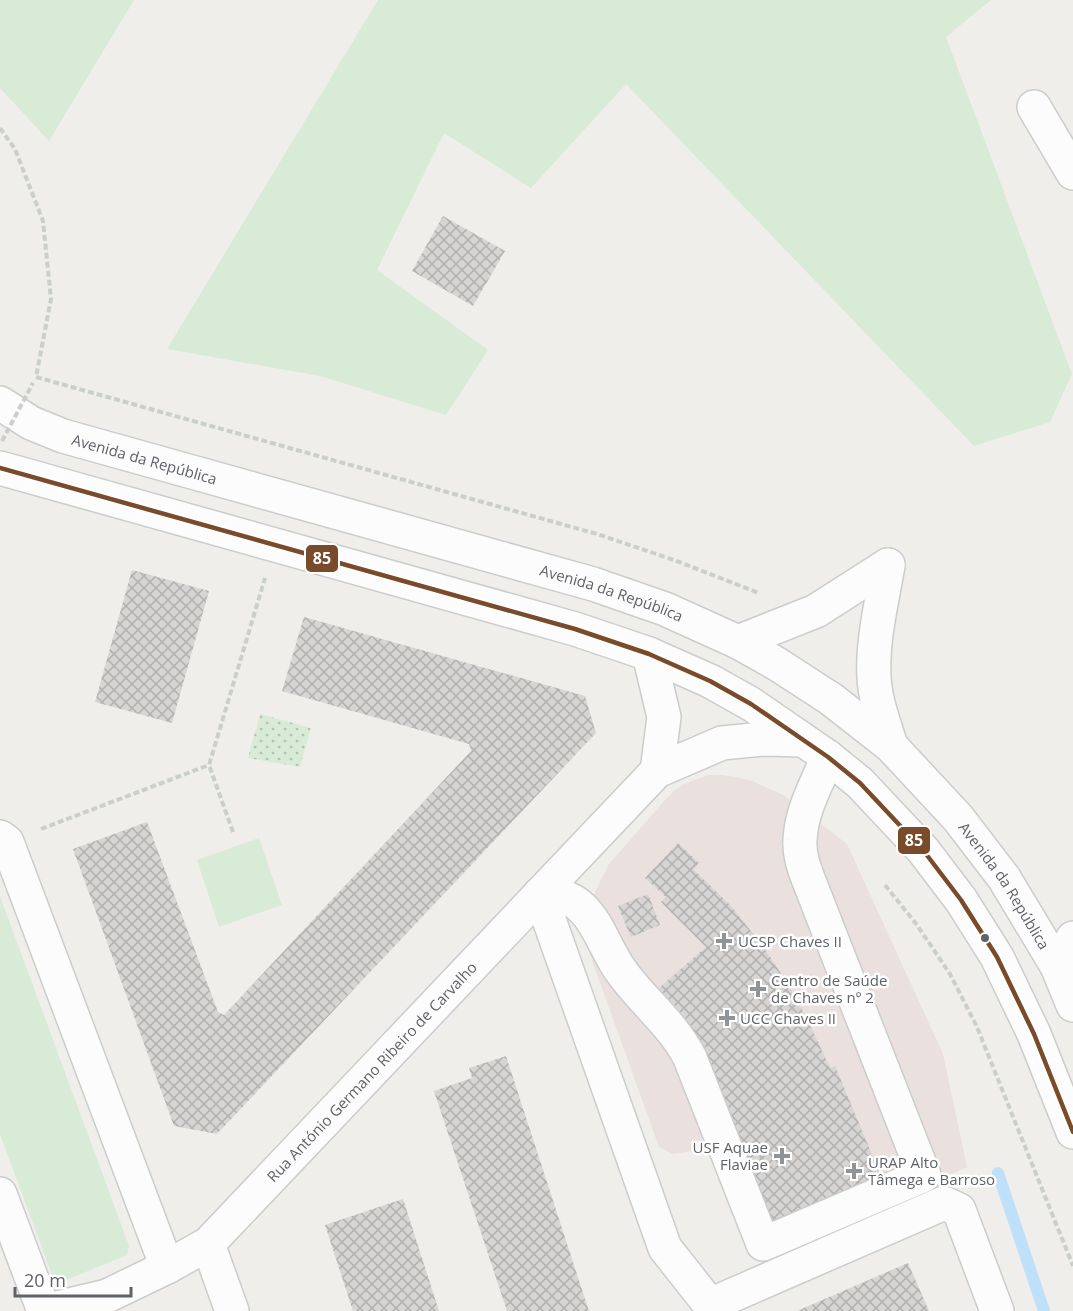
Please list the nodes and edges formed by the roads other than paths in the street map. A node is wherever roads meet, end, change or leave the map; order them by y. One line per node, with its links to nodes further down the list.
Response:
1 (1034, 106): 2 (street)
2 (1073, 173)
3 (0, 403): 5 (street, Avenida da República)
4 (1, 455): 6 (street)
5 (738, 642): 7 (street, Avenida da República); 7 (street)
6 (649, 654): 8 (street); 9 (street)
7 (891, 746): 13 (street, Avenida da República)
8 (815, 748): 9 (street, Rua António Germano Ribeiro de Carvalho); 11 (street); 15 (street)
9 (657, 771): 11 (street, Rua António Germano Ribeiro de Carvalho)
10 (3, 840): 18 (street)
11 (540, 894): 17 (street, Rua António Germano Ribeiro de Carvalho); 22 (street)
12 (1073, 938): 13 (street)
13 (1057, 966): 14 (street, Avenida da República)
14 (1073, 1005)
15 (1073, 1132)
16 (0, 1194): 20 (street)
17 (208, 1244): 18 (street, Rua António Germano Ribeiro de Carvalho); 21 (street)
18 (167, 1267): 19 (street, Rua António Germano Ribeiro de Carvalho)
19 (110, 1303): 20 (street, Rua António Germano Ribeiro de Carvalho)
20 (44, 1311)
21 (232, 1311)
22 (997, 1311)

